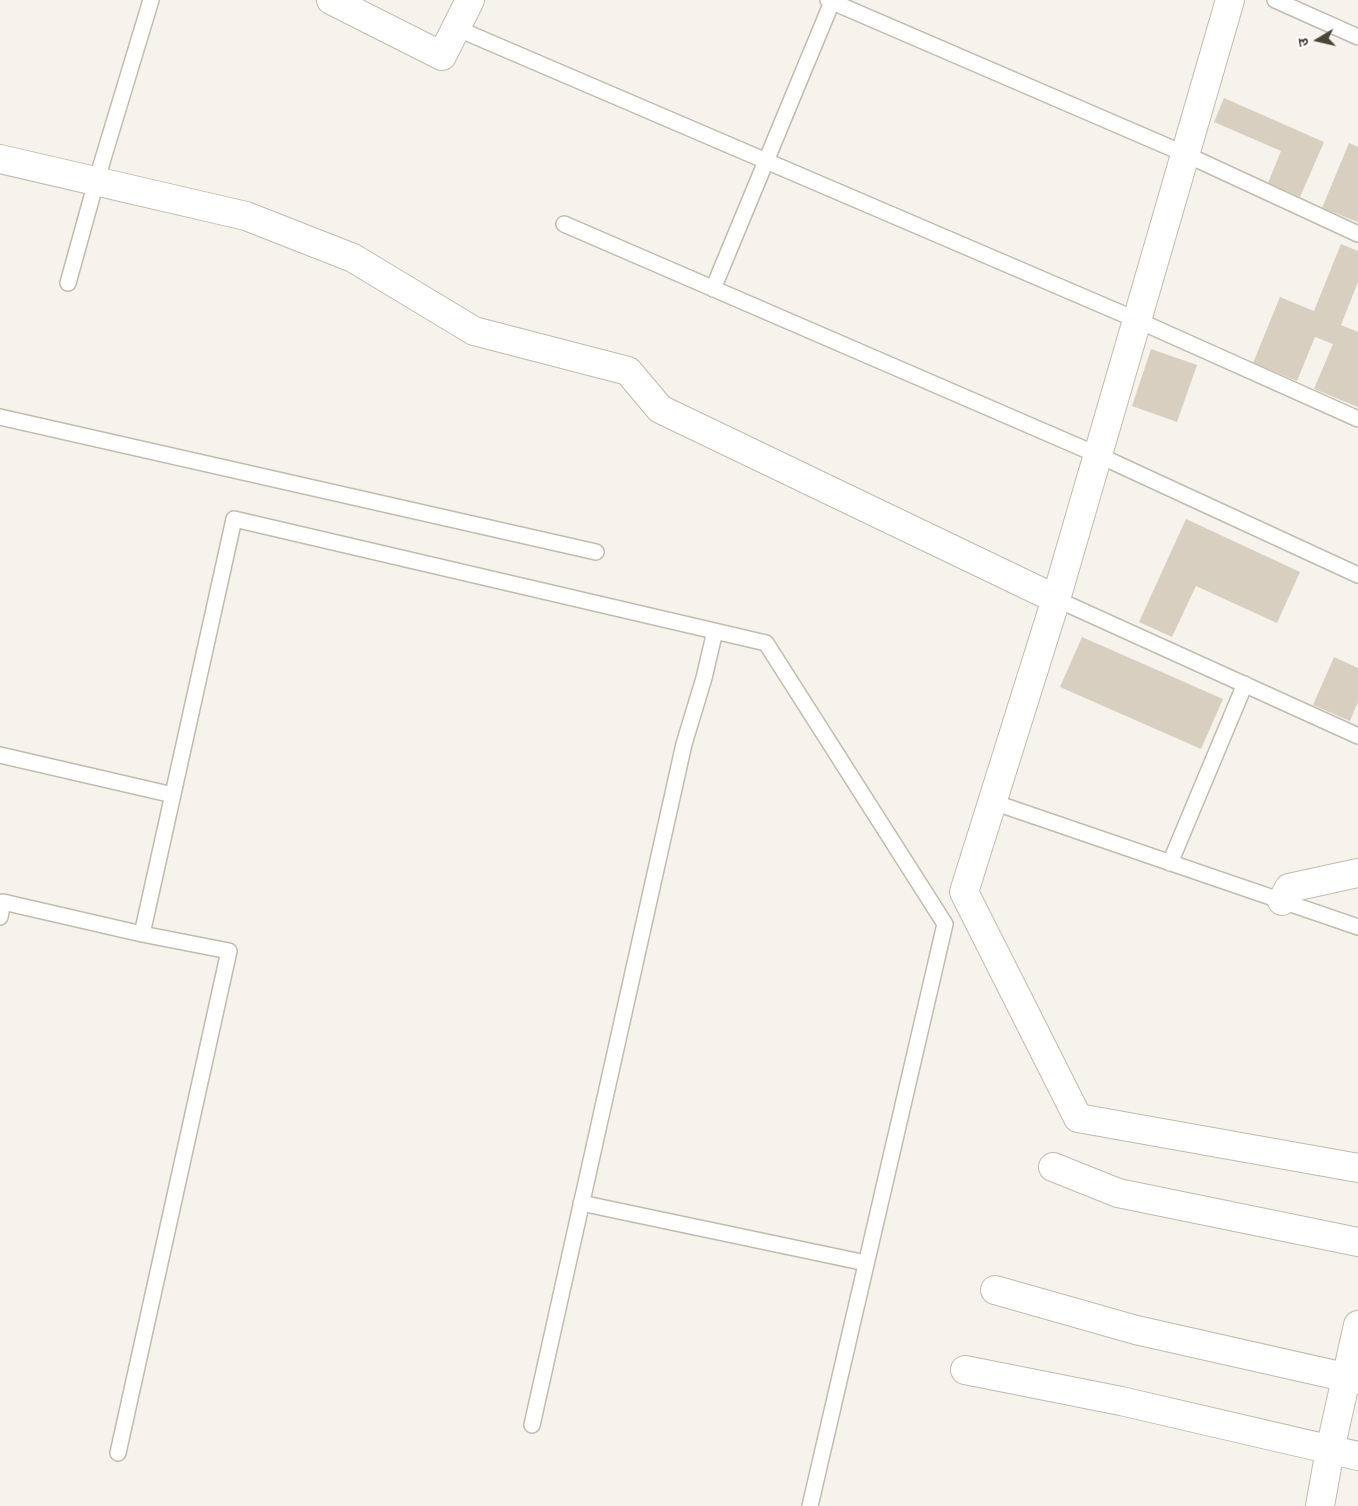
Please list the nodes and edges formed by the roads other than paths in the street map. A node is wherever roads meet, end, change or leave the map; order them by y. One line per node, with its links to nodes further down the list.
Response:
1 (151, 0): 12 (lane)
2 (331, 0): 7 (street)
3 (470, 0): 7 (street)
4 (1230, 0): 9 (street)
5 (1275, 0): 8 (lane)
6 (830, 1): 9 (lane); 11 (lane)
7 (456, 28): 11 (lane)
8 (1358, 37)
9 (1185, 154): 14 (lane); 17 (street)
10 (0, 160): 12 (street)
11 (766, 160): 16 (lane); 17 (lane)
12 (96, 182): 15 (lane); 23 (street)
13 (564, 224): 16 (lane)
14 (1358, 234)
15 (68, 283)
16 (713, 289): 20 (lane)
17 (1137, 320): 19 (lane); 20 (street)
18 (0, 417): 21 (lane)
19 (1358, 419)
20 (1098, 455): 22 (lane); 23 (street)
21 (596, 552)
22 (1358, 575)
23 (1056, 599): 25 (lane); 29 (street)
24 (715, 631): 28 (lane); 38 (lane); 40 (lane)
25 (1245, 684): 26 (lane); 30 (lane)
26 (1358, 736)
27 (0, 755): 28 (lane)
28 (173, 795): 35 (lane)
29 (993, 802): 30 (lane); 37 (street)
30 (1170, 863): 32 (lane)
31 (1358, 873): 32 (street)
32 (1282, 901): 34 (lane)
33 (0, 917): 35 (lane)
34 (1358, 927)
35 (142, 934): 47 (lane)
36 (1052, 1167): 39 (street)
37 (1358, 1168)
38 (582, 1203): 40 (lane); 45 (lane)
39 (1358, 1242)
40 (866, 1263): 49 (lane)
41 (995, 1290): 44 (street)
42 (1358, 1325): 44 (street)
43 (964, 1370): 46 (street)
44 (1352, 1379): 46 (street)
45 (532, 1425)
46 (1330, 1450): 48 (street); 50 (street)
47 (118, 1453)
48 (1358, 1456)
49 (810, 1506)
50 (1320, 1506)

